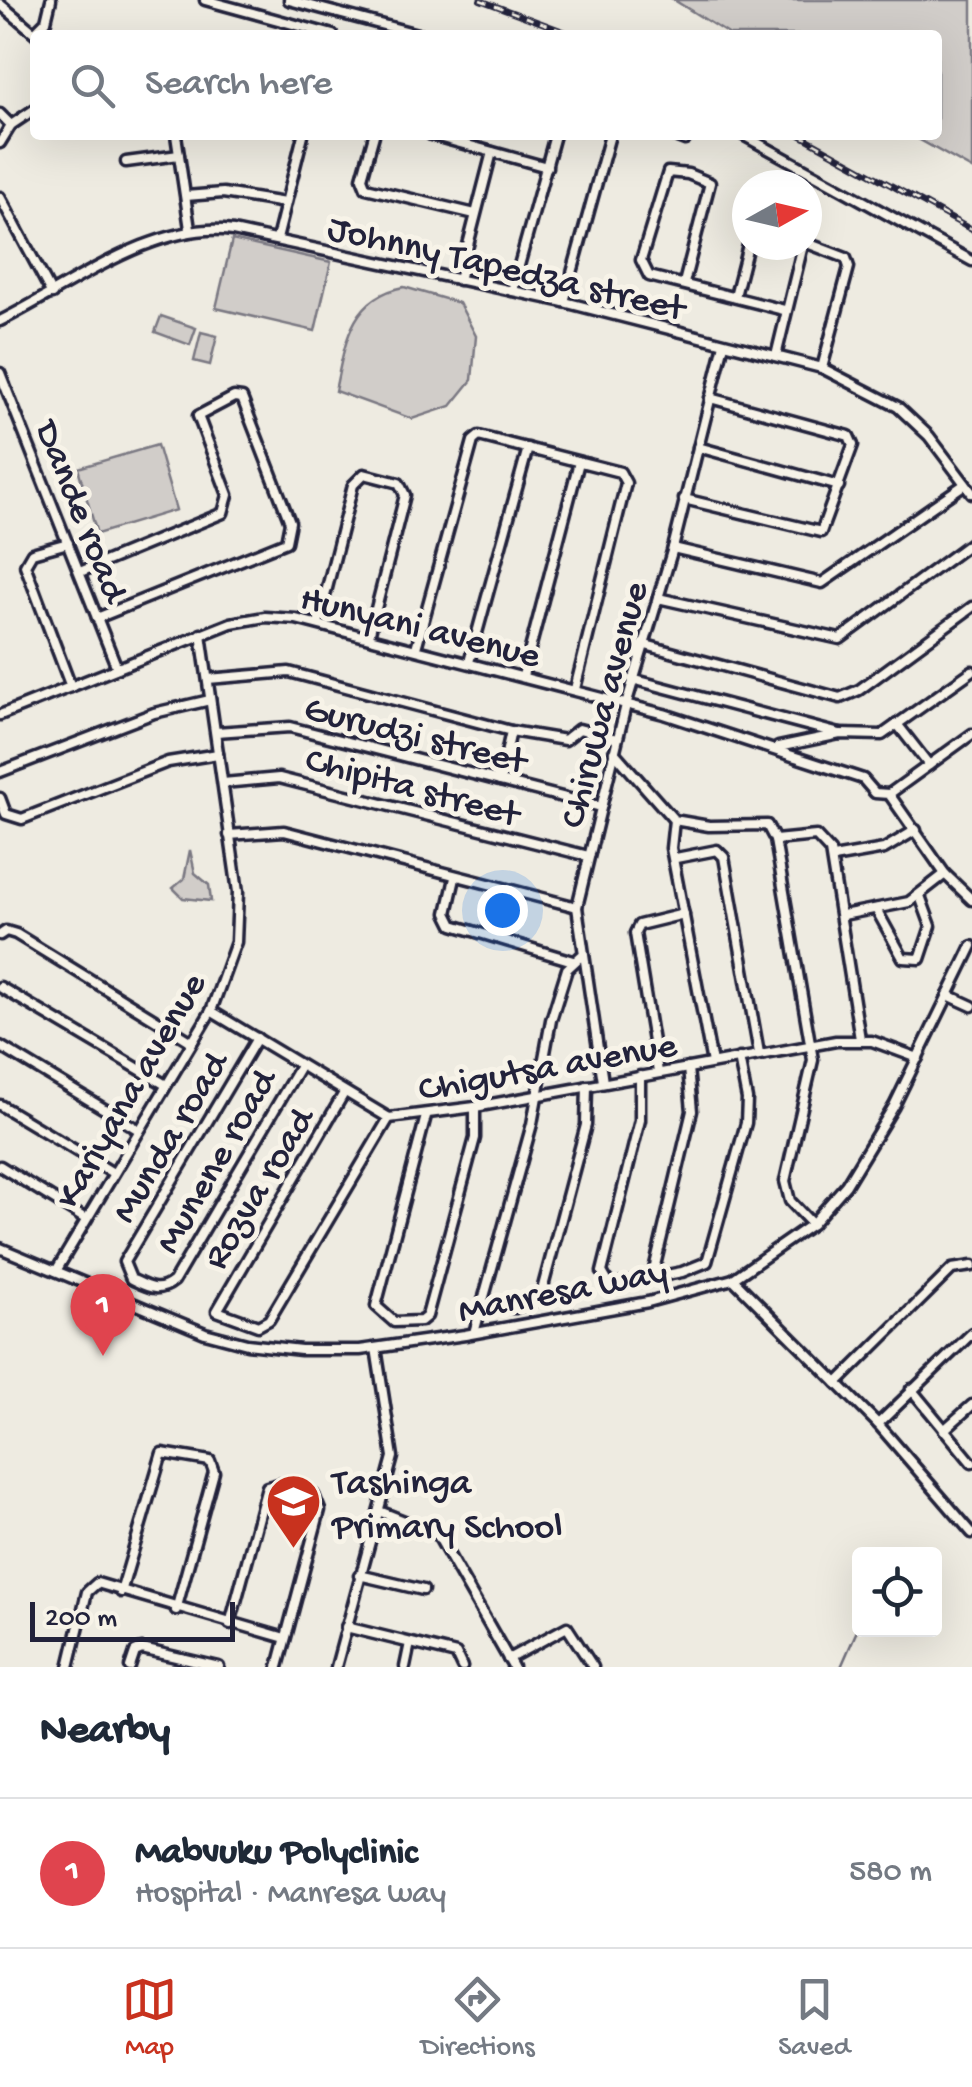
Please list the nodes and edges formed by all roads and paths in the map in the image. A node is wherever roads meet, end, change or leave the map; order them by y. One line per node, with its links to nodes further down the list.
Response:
1 (52, 0): 7 (street)
2 (205, 0): 8 (street)
3 (289, 0): 5 (street)
4 (0, 4): 6 (street)
5 (338, 13): 9 (street); 10 (street)
6 (31, 30)
7 (39, 30)
8 (314, 30)
9 (333, 30)
10 (402, 30)
11 (30, 111): 13 (street)
12 (0, 114): 13 (street)
13 (10, 125): 21 (street)
14 (177, 140): 23 (street)
15 (302, 140): 28 (street)
16 (373, 140): 29 (street)
17 (449, 140): 22 (street)
18 (554, 140): 25 (street)
19 (609, 140): 41 (street)
20 (752, 140): 35 (street)
21 (0, 142)
22 (492, 152): 25 (street); 29 (street)
23 (179, 155): 24 (street); 26 (street)
24 (126, 162)
25 (547, 167): 38 (street)
26 (186, 196): 28 (street); 30 (street)
27 (0, 197): 39 (street)
28 (285, 203): 31 (street)
29 (475, 214): 36 (street)
30 (190, 229): 31 (street, Johnny Tapedza street); 39 (street, Johnny Tapedza street)
31 (276, 240): 36 (street, Johnny Tapedza street)
32 (822, 250): 46 (street)
33 (744, 260): 40 (street)
34 (800, 260): 42 (street)
35 (972, 261)
36 (460, 280): 38 (street, Johnny Tapedza street)
37 (684, 283): 37 (street); 40 (street)
38 (512, 291): 41 (street, Johnny Tapedza street)
39 (52, 294): 43 (street, Johnny Tapedza street)
40 (735, 296): 42 (street)
41 (564, 302): 44 (street, Johnny Tapedza street)
42 (784, 310): 45 (street)
43 (0, 321)
44 (724, 344): 45 (street, Johnny Tapedza street); 48 (street, Chiruwa avenue)
45 (776, 356): 46 (street, Johnny Tapedza street)
46 (822, 368): 52 (street, Johnny Tapedza street)
47 (0, 373): 57 (street, Dande road)
48 (710, 398): 50 (street, Chiruwa avenue); 53 (street)
49 (528, 448): 51 (street); 67 (street); 68 (street)
50 (698, 448): 53 (street); 55 (street, Chiruwa avenue)
51 (579, 462): 71 (street); 75 (street)
52 (965, 484): 54 (street, Johnny Tapedza street); 58 (street)
53 (839, 486): 55 (street)
54 (972, 493)
55 (684, 499): 58 (street, Chiruwa avenue)
56 (972, 542): 60 (street)
57 (68, 543): 59 (street, Dande road); 74 (street)
58 (673, 548): 60 (street, Chiruwa avenue)
59 (80, 572): 62 (street, Dande road); 62 (street)
60 (658, 598): 66 (street, Chiruwa avenue)
61 (972, 607): 66 (street)
62 (97, 618): 69 (street, Dande road)
63 (318, 624): 64 (street, Hunyani avenue); 65 (street, Hunyani avenue); 65 (street)
64 (200, 634): 69 (street, Hunyani avenue); 72 (street, Kariyana avenue)
65 (369, 636): 67 (street, Hunyani avenue)
66 (642, 644): 73 (street, Chiruwa avenue)
67 (416, 648): 68 (street, Hunyani avenue)
68 (469, 662): 71 (street, Hunyani avenue)
69 (118, 668): 74 (street, Hunyani avenue)
70 (972, 671): 79 (street)
71 (523, 676): 75 (street, Hunyani avenue)
72 (208, 679): 76 (street, Kariyana avenue); 81 (street)
73 (632, 679): 77 (street, Chiruwa avenue); 82 (street)
74 (71, 687): 78 (street, Hunyani avenue)
75 (575, 689): 77 (street, Hunyani avenue)
76 (210, 700): 80 (street, Kariyana avenue); 89 (street)
77 (626, 704): 84 (street, Chiruwa avenue); 85 (street, Hunyani avenue)
78 (0, 715)
79 (898, 724): 82 (street); 88 (street)
80 (216, 732): 87 (street, Kariyana avenue); 90 (street, Gurudzi street)
81 (511, 732): 84 (street); 90 (street)
82 (840, 734): 85 (street)
83 (972, 734): 88 (street)
84 (617, 740): 86 (street, Chiruwa avenue)
85 (777, 748): 92 (street, Hunyani avenue)
86 (614, 752): 94 (street, Chiruwa avenue); 95 (street)
87 (218, 754): 91 (street, Kariyana avenue); 93 (street)
88 (930, 765): 92 (street)
89 (1, 772)
90 (500, 781): 94 (street, Gurudzi street)
91 (223, 782): 97 (street, Kariyana avenue); 99 (street, Chipita street)
92 (889, 794): 96 (street)
93 (0, 798)
94 (601, 807): 99 (street, Chiruwa avenue)
95 (674, 820): 98 (street); 100 (street)
96 (916, 830): 101 (street); 102 (street)
97 (230, 835): 103 (street); 116 (street, Kariyana avenue)
98 (775, 840): 101 (street); 120 (street)
99 (588, 856): 106 (street, Chiruwa avenue)
100 (676, 858): 108 (street); 122 (street)
101 (833, 858): 109 (street)
102 (945, 874): 104 (street); 105 (street)
103 (455, 878): 106 (street); 112 (street)
104 (920, 896): 107 (street); 107 (street)
105 (972, 900)
106 (577, 908): 112 (street, Chiruwa avenue)
107 (876, 909): 109 (street)
108 (684, 914): 125 (street); 128 (street)
109 (843, 915): 118 (street)
110 (3, 933): 119 (street)
111 (972, 946): 114 (street, Manresa way)
112 (577, 958): 130 (street, Chiruwa avenue); 134 (street)
113 (0, 987): 131 (street)
114 (948, 995): 115 (street); 124 (street, Manresa way)
115 (972, 1006)
116 (210, 1011): 117 (street, Chigutsa avenue); 119 (street, Kariyana avenue)
117 (257, 1038): 126 (street, Chigutsa avenue); 149 (street, Munda road)
118 (860, 1039): 120 (street, Chigutsa avenue); 124 (street, Chigutsa avenue)
119 (192, 1042): 131 (street, Kariyana avenue)
120 (811, 1045): 122 (street, Chigutsa avenue); 143 (street)
121 (0, 1046): 139 (street)
122 (759, 1054): 123 (street, Chigutsa avenue)
123 (739, 1058): 125 (street, Chigutsa avenue); 147 (street)
124 (918, 1058): 143 (street, Manresa way)
125 (712, 1063): 127 (street, Chigutsa avenue)
126 (300, 1066): 133 (street, Chigutsa avenue); 149 (street, Munene road)
127 (688, 1068): 128 (street, Chigutsa avenue); 147 (street)
128 (658, 1072): 129 (street, Chigutsa avenue)
129 (640, 1076): 130 (street, Chigutsa avenue); 147 (street)
130 (603, 1082): 132 (street, Chigutsa avenue)
131 (166, 1085): 139 (street, Kariyana avenue)
132 (588, 1086): 134 (street, Chigutsa avenue); 150 (street)
133 (344, 1093): 138 (street, Chigutsa avenue); 138 (street, Rozva road)
134 (535, 1094): 136 (street, Chigutsa avenue); 150 (street)
135 (0, 1105): 141 (street)
136 (476, 1107): 137 (street, Chigutsa avenue); 137 (street)
137 (426, 1116): 138 (street, Chigutsa avenue)
138 (389, 1118)
139 (139, 1130): 141 (street, Kariyana avenue)
140 (0, 1166): 142 (street)
141 (113, 1173): 142 (street, Kariyana avenue)
142 (84, 1218): 146 (street, Kariyana avenue)
143 (812, 1224): 148 (street, Manresa way)
144 (0, 1248): 146 (street, Manresa way)
145 (972, 1266): 154 (street)
146 (56, 1271): 153 (street, Manresa way)
147 (652, 1278)
148 (733, 1279): 151 (street, Manresa way); 154 (street)
149 (174, 1281)
150 (484, 1306): 151 (street)
151 (474, 1333): 153 (street, Manresa way)
152 (972, 1333): 155 (street)
153 (376, 1348): 160 (street)
154 (838, 1384): 157 (street)
155 (911, 1390): 157 (street); 158 (street)
156 (972, 1405): 158 (street)
157 (878, 1424): 161 (street)
158 (944, 1430): 159 (street)
159 (972, 1463)
160 (379, 1512): 162 (street); 170 (street)
161 (972, 1533)
162 (360, 1575): 163 (street); 167 (street)
163 (423, 1590)
164 (121, 1592): 165 (street); 165 (street); 171 (street)
165 (176, 1610): 166 (street)
166 (230, 1624): 168 (street); 168 (street)
167 (346, 1627): 169 (street); 175 (street)
168 (286, 1638): 174 (street)
169 (410, 1643): 176 (street); 177 (street)
170 (510, 1663): 178 (street)
171 (69, 1667)
172 (130, 1667): 173 (street)
173 (219, 1667)
174 (278, 1667)
175 (336, 1667)
176 (405, 1667)
177 (462, 1667)
178 (593, 1667)

